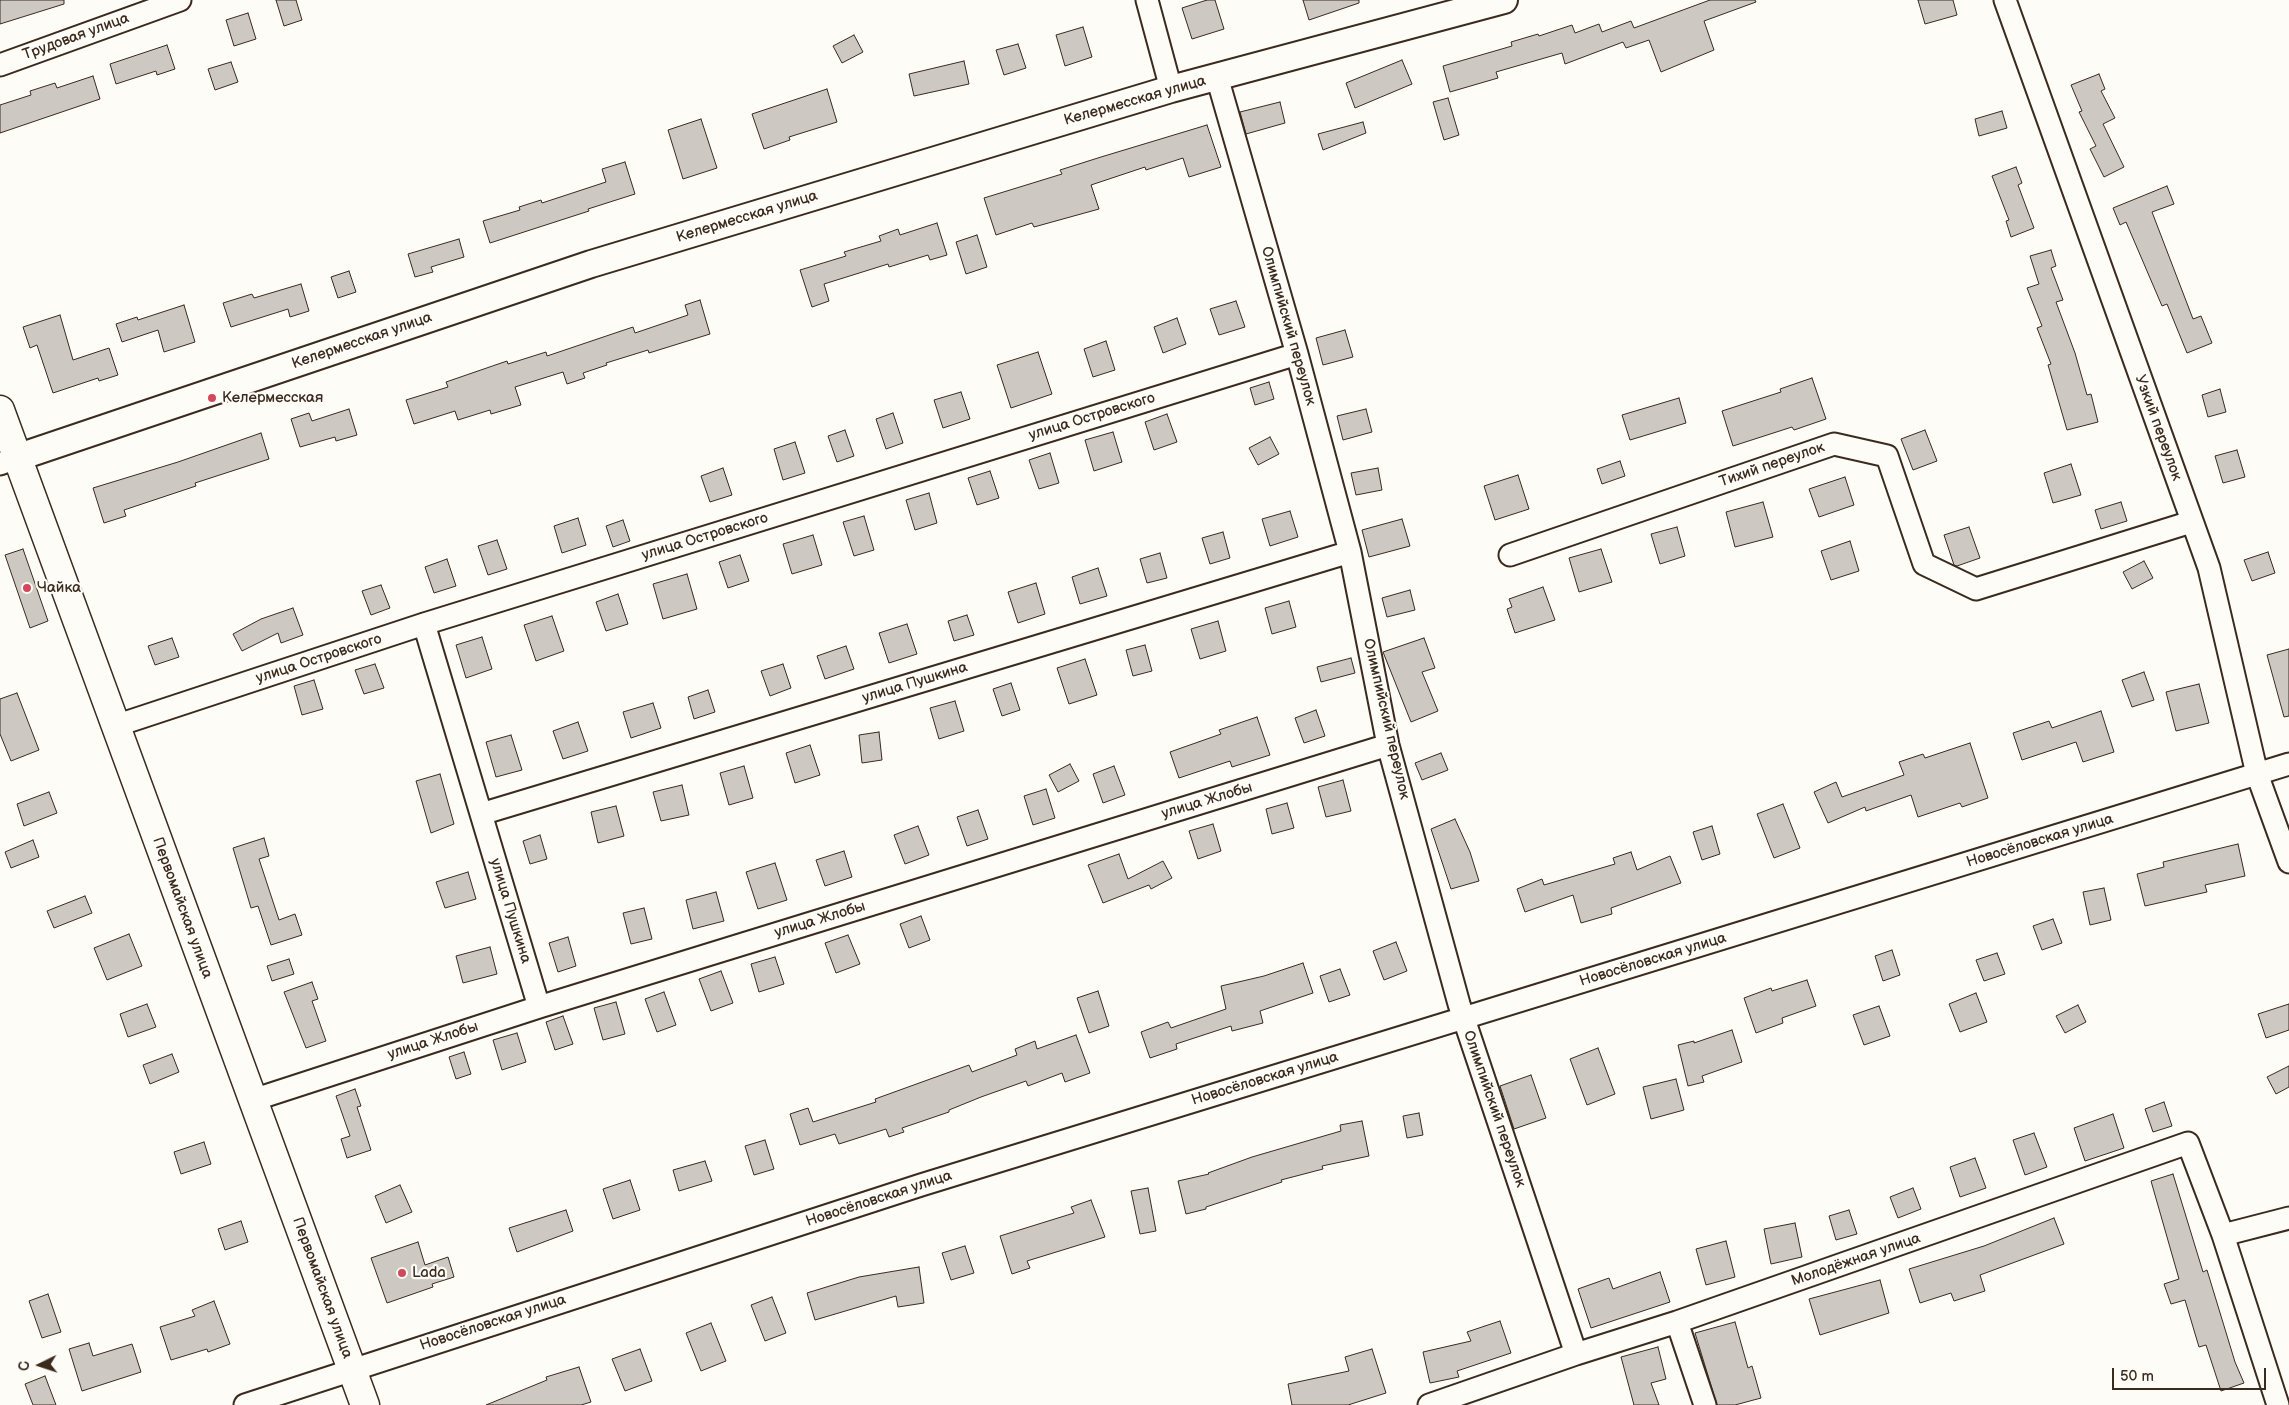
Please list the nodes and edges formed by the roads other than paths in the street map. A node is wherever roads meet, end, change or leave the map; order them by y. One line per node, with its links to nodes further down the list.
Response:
1 (180, 0): 5 (street, Трудовая улица)
2 (1147, 0): 7 (street)
3 (1504, 0): 6 (street, Келермесская улица)
4 (2005, 0): 11 (street, Узкий переулок)
5 (0, 65)
6 (1217, 78): 7 (street, Келермесская улица); 8 (street, Олимпийский переулок)
7 (1171, 89): 10 (street, Келермесская улица)
8 (1297, 354): 12 (street, Олимпийский переулок); 14 (street, улица Островского)
9 (0, 410): 10 (main road, Первомайская улица)
10 (8, 461): 15 (main road, Первомайская улица)
11 (2191, 522): 13 (street, Тихий переулок); 18 (street, Узкий переулок)
12 (1350, 552): 16 (street, Олимпийский переулок); 19 (street, улица Пушкина)
13 (1510, 555)
14 (424, 624): 15 (street, улица Островского); 19 (street, улица Пушкина)
15 (115, 726): 23 (main road, Первомайская улица)
16 (1388, 745): 21 (street, улица Жлобы); 22 (street, Олимпийский переулок)
17 (2289, 764): 18 (street, Новосёловская улица)
18 (2257, 774): 20 (street, Узкий переулок); 22 (street, Новосёловская улица)
19 (481, 814): 21 (street, улица Пушкина)
20 (2289, 862)
21 (539, 1007): 23 (street, улица Жлобы)
22 (1463, 1018): 27 (street, Олимпийский переулок); 28 (street, Новосёловская улица)
23 (252, 1100): 28 (main road, Первомайская улица)
24 (2289, 1218): 25 (street)
25 (2223, 1235): 26 (street, Молодёжная улица); 33 (street, Молодёжная улица)
26 (1677, 1322): 27 (street, Молодёжная улица); 32 (street)
27 (1576, 1354): 31 (street, Молодёжная улица)
28 (352, 1369): 29 (street, Новосёловская улица); 30 (main road, Первомайская улица)
29 (246, 1405)
30 (365, 1405)
31 (1429, 1405)
32 (1705, 1405)
33 (2278, 1405)

